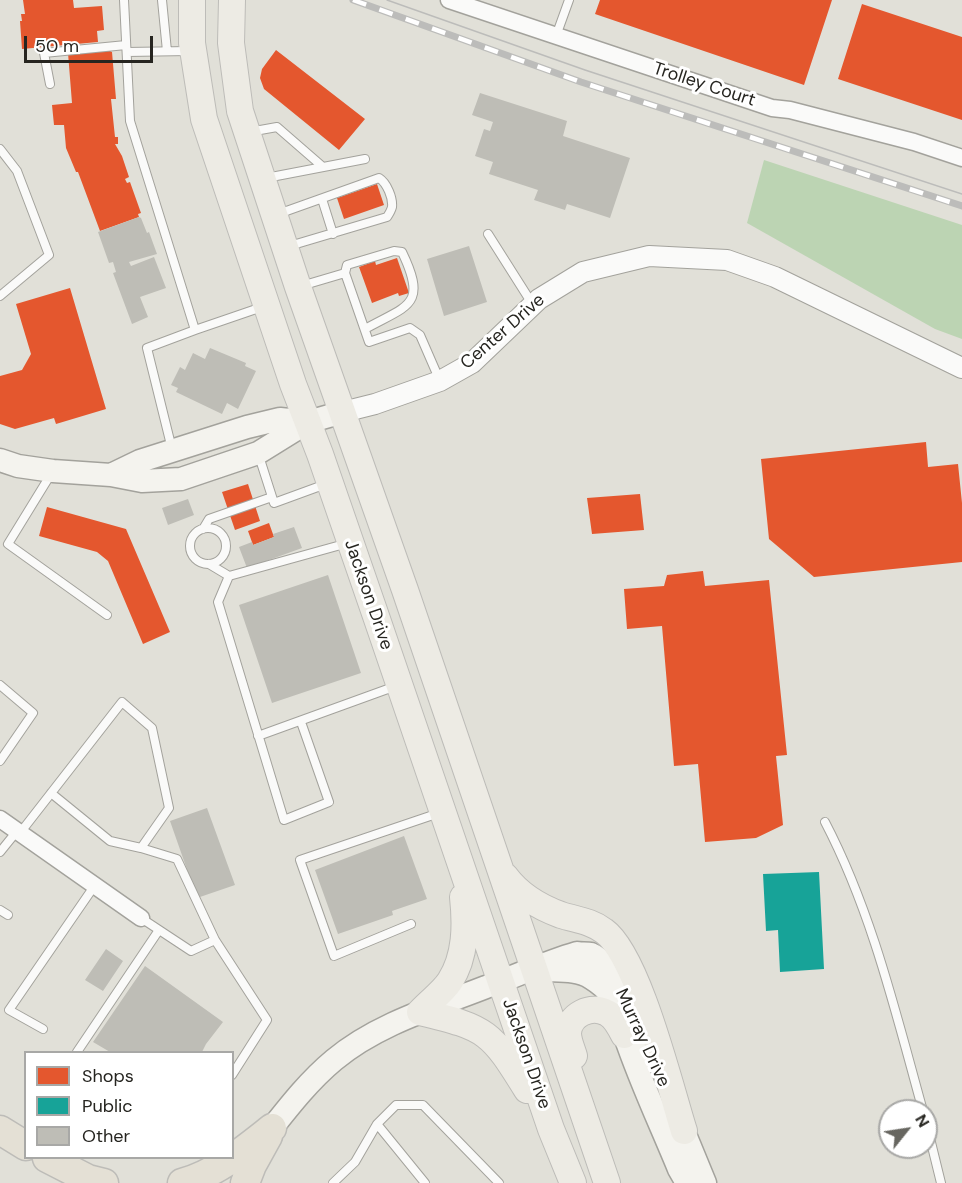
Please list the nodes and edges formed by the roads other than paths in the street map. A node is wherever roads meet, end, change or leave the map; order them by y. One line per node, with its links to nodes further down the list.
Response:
1 (124, 0): 8 (lane)
2 (162, 0): 9 (lane)
3 (192, 0): 10 (main road, Jackson Drive)
4 (232, 0): 12 (main road, Jackson Drive)
5 (449, 0): 7 (street, Trolley Court)
6 (569, 0): 7 (lane)
7 (556, 37): 14 (street, Trolley Court)
8 (127, 49): 9 (lane); 11 (lane); 29 (lane)
9 (167, 51): 10 (lane)
10 (193, 51): 27 (main road, Jackson Drive)
11 (50, 84)
12 (247, 132): 16 (lane); 17 (main road, Jackson Drive)
13 (0, 149): 25 (lane)
14 (962, 158)
15 (365, 159): 16 (lane)
16 (323, 167): 17 (lane)
17 (262, 179): 19 (main road, Jackson Drive)
18 (322, 199): 19 (lane); 20 (lane); 20 (lane)
19 (275, 215): 22 (main road, Jackson Drive)
20 (333, 234): 22 (lane)
21 (488, 234): 26 (lane)
22 (286, 247): 24 (main road, Jackson Drive)
23 (345, 273): 24 (lane); 28 (lane); 28 (lane)
24 (298, 287): 32 (main road, Jackson Drive)
25 (0, 296)
26 (533, 305): 30 (street, Center Drive); 31 (street, Center Drive)
27 (267, 306): 29 (lane); 33 (main road, Jackson Drive)
28 (365, 329): 31 (lane)
29 (195, 330): 34 (lane)
30 (962, 368)
31 (440, 381): 32 (street, Center Drive)
32 (343, 412): 33 (main road, Center Drive); 51 (main road, Jackson Drive)
33 (308, 422): 34 (main road, Center Drive); 35 (main road, Center Drive); 39 (main road, Jackson Drive)
34 (173, 452): 38 (main road, Center Drive)
35 (258, 453): 38 (main road, Center Drive); 40 (lane)
36 (0, 460): 37 (main road, Center Drive)
37 (53, 471): 38 (main road, Center Drive); 45 (lane)
38 (111, 475)
39 (330, 483): 40 (lane); 42 (main road, Jackson Drive)
40 (272, 497): 41 (lane)
41 (203, 529): 43 (lane); 43 (lane)
42 (350, 542): 44 (lane); 47 (main road, Jackson Drive)
43 (209, 564): 44 (lane)
44 (229, 576): 49 (lane)
45 (106, 615)
46 (0, 685): 50 (lane)
47 (399, 685): 48 (lane); 51 (main road); 53 (main road, Jackson Drive)
48 (301, 722): 49 (lane); 49 (lane)
49 (258, 736)
50 (0, 761)
51 (470, 784): 60 (main road, Jackson Drive)
52 (51, 793): 56 (lane); 57 (lane); 57 (lane)
53 (442, 812): 59 (main road, Jackson Drive); 63 (lane)
54 (0, 819): 56 (street)
55 (825, 822): 73 (lane)
56 (18, 832): 58 (lane); 61 (street)
57 (141, 848): 65 (lane)
58 (0, 852)
59 (458, 855): 67 (main road, Jackson Drive); 68 (main road)
60 (499, 868): 66 (main road, Jackson Drive); 78 (main road)
61 (95, 885): 62 (street); 69 (lane)
62 (141, 918): 64 (lane)
63 (411, 924)
64 (159, 930): 65 (lane); 71 (lane)
65 (215, 940): 72 (lane)
66 (535, 969): 67 (main road, Murray Drive); 70 (main road, Murray Drive); 78 (main road, Murray Drive); 80 (main road, Jackson Drive)
67 (501, 982): 68 (main road, Murray Drive); 77 (main road, Jackson Drive)
68 (420, 1012): 75 (main road, Murray Drive); 77 (main road)
69 (43, 1029)
70 (624, 1035): 80 (main road); 93 (main road, Murray Drive)
71 (78, 1051)
72 (234, 1072)
73 (920, 1099)
74 (377, 1124): 88 (lane); 89 (lane); 90 (lane)
75 (272, 1128): 81 (highway); 87 (highway)
76 (0, 1130): 79 (highway)
77 (551, 1130): 91 (main road, Jackson Drive)
78 (684, 1131): 94 (main road, Murray Drive)
79 (24, 1145)
80 (595, 1152): 92 (main road, Jackson Drive)
81 (234, 1158)
82 (50, 1159): 85 (highway)
83 (233, 1159): 86 (highway)
84 (936, 1159): 95 (lane)
85 (104, 1183)
86 (182, 1183)
87 (245, 1183)
88 (333, 1183)
89 (425, 1183)
90 (499, 1183)
91 (573, 1183)
92 (607, 1183)
93 (687, 1183)
94 (705, 1183)
95 (941, 1183)

